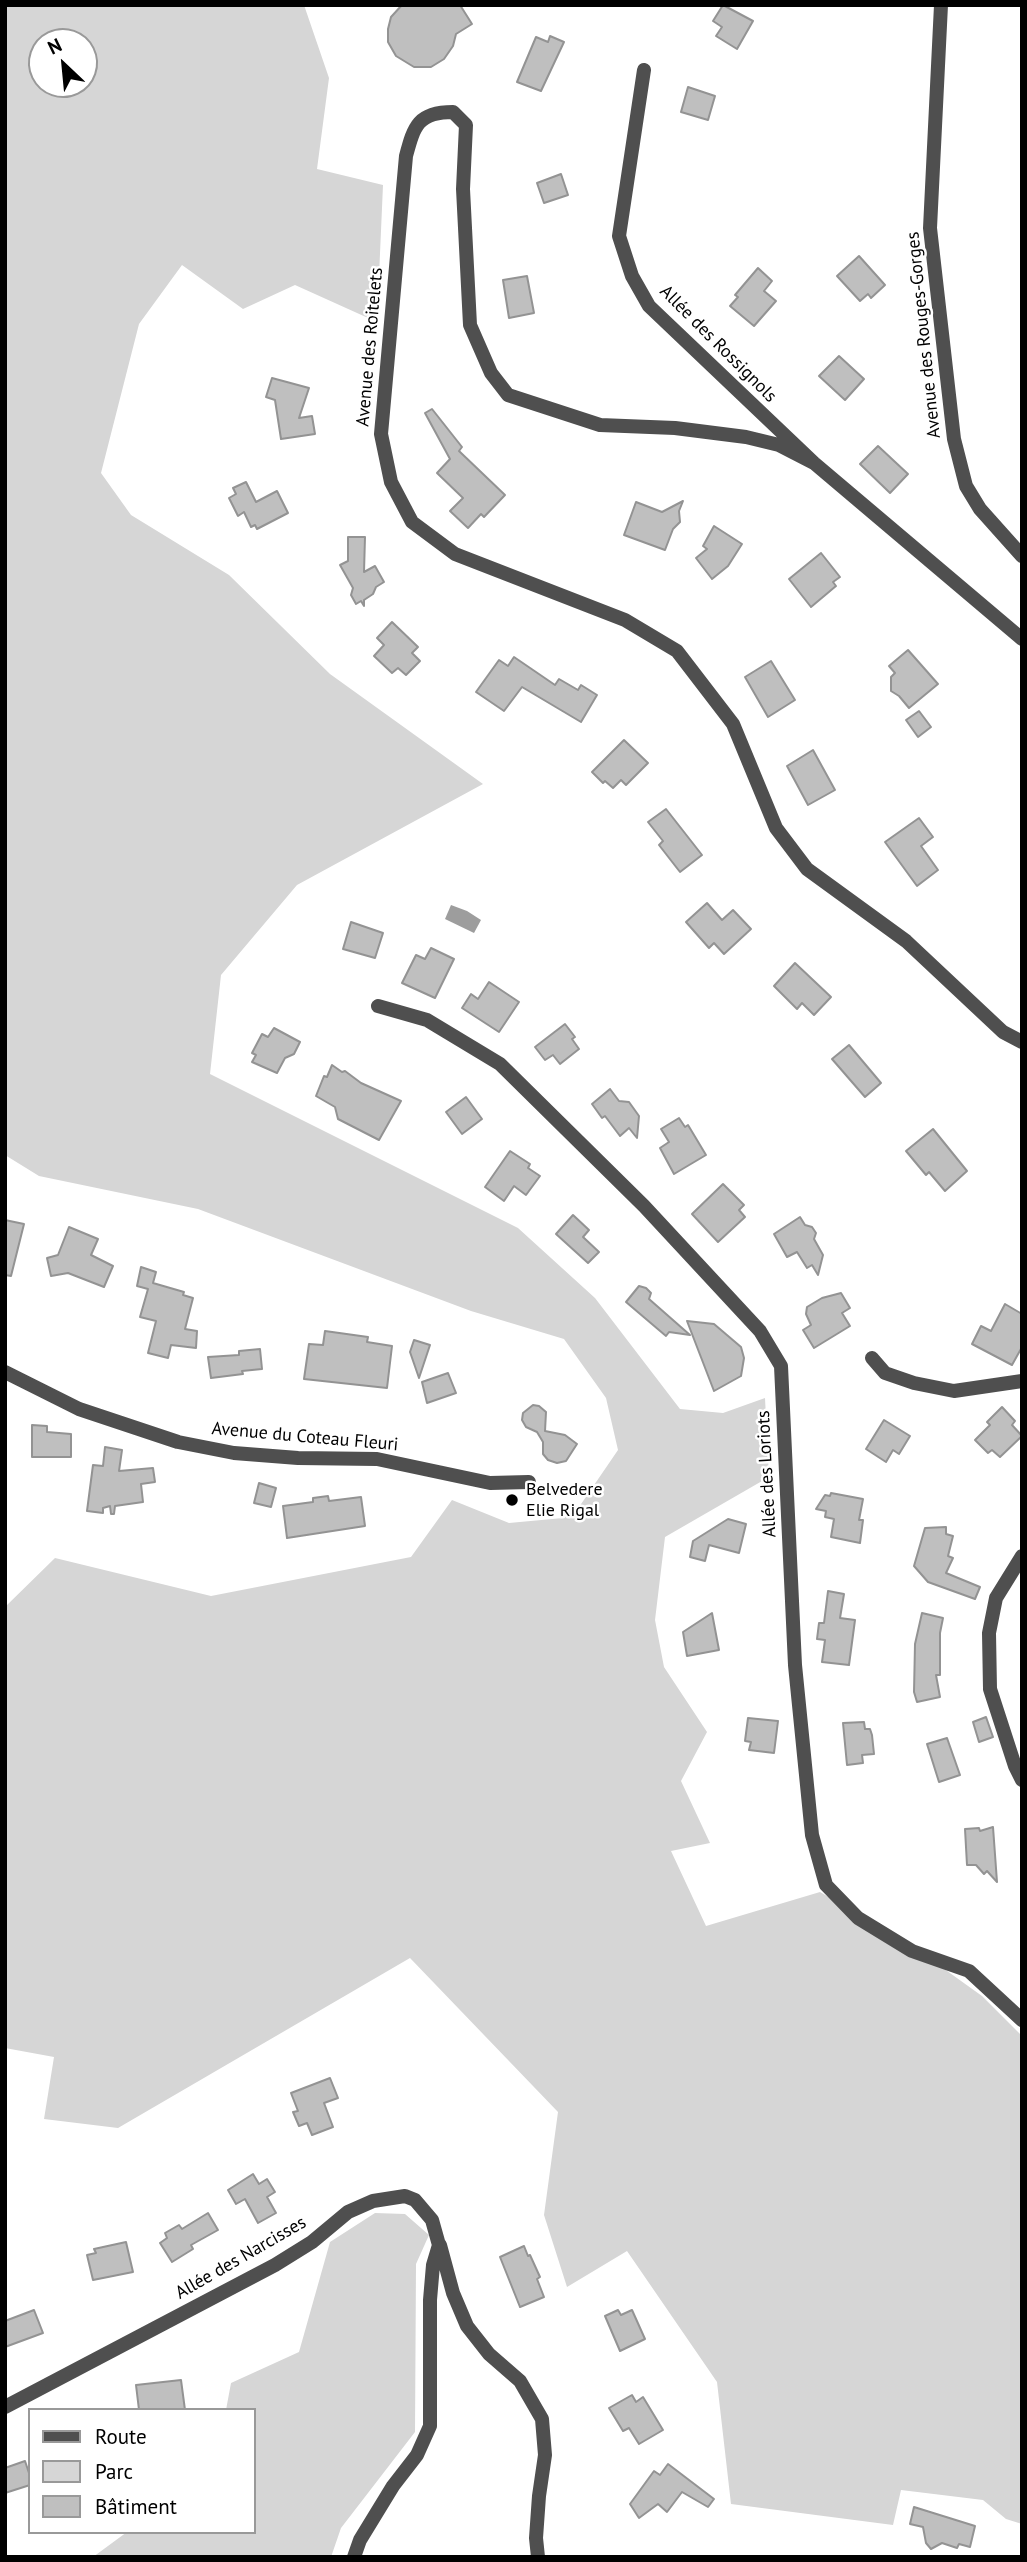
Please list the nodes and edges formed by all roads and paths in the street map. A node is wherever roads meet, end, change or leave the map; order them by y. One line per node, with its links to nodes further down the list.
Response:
1 (941, 5): 4 (street, Avenue des Rouges-Gorges)
2 (644, 70): 3 (street, Allée des Rossignols)
3 (814, 463): 5 (street); 7 (street, Avenue des Roitelets)
4 (1022, 556)
5 (1022, 639)
6 (378, 1006): 14 (street, Allée des Loriots)
7 (1022, 1042)
8 (872, 1358): 10 (street)
9 (5, 1372): 11 (street, Avenue du Coteau Fleuri)
10 (1022, 1381)
11 (529, 1482)
12 (1022, 1556): 13 (street)
13 (1022, 1780)
14 (1022, 2020)
15 (439, 2245): 16 (street, Allée des Narcisses); 17 (street); 18 (street)
16 (5, 2407)
17 (354, 2557)
18 (538, 2557)

